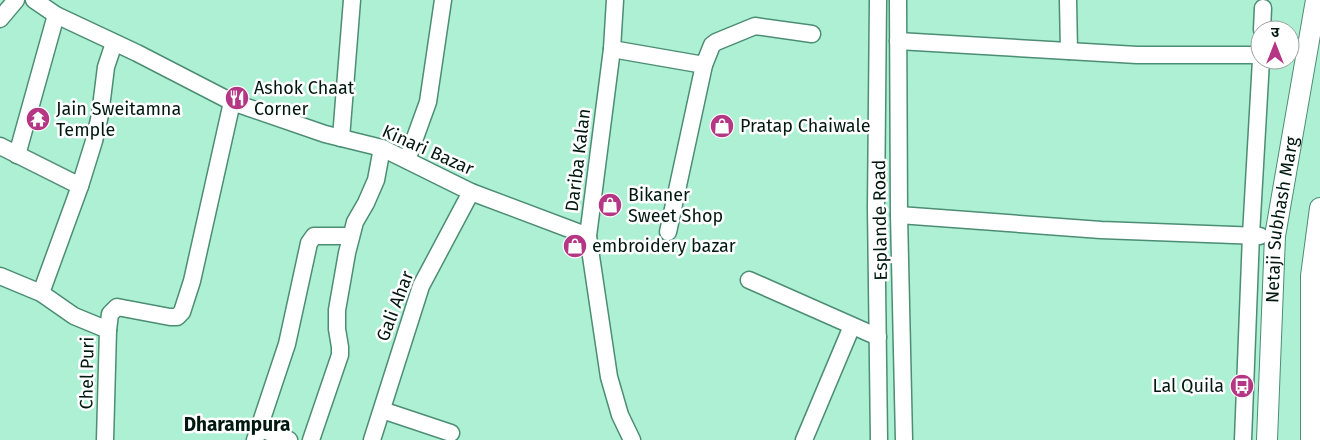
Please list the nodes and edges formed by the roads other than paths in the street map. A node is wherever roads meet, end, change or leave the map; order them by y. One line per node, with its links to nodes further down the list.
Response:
1 (16, 0): 12 (street)
2 (34, 0): 11 (street, Kinari Bazar)
3 (352, 0): 23 (street)
4 (443, 0): 27 (street)
5 (615, 0): 17 (street, Dariba Kalan)
6 (878, 0): 42 (street)
7 (898, 0): 15 (street, Esplande Road)
8 (1068, 0): 18 (street)
9 (1316, 0): 36 (main road, Netaji Subhash Marg)
10 (1263, 8): 13 (street)
11 (56, 15): 16 (street, Kinari Bazar); 26 (street)
12 (0, 19)
13 (1262, 20)
14 (812, 34): 20 (street)
15 (898, 41): 18 (street); 31 (street, Esplande Road)
16 (114, 43): 22 (street, Kinari Bazar); 28 (street)
17 (612, 49): 20 (street); 35 (street, Dariba Kalan)
18 (1069, 51): 19 (street)
19 (1250, 55)
20 (704, 65): 32 (street)
21 (1259, 70): 33 (street)
22 (232, 102): 23 (street, Kinari Bazar); 41 (street, Chel Puri)
23 (341, 138): 25 (street, Kinari Bazar)
24 (0, 146): 26 (street)
25 (382, 148): 27 (street, Kinari Bazar); 34 (street)
26 (18, 154): 28 (street)
27 (407, 160): 29 (street, Kinari Bazar)
28 (80, 186): 39 (street)
29 (471, 192): 35 (street, Kinari Bazar); 43 (street, Gali Ahar)
30 (1320, 208): 56 (main road, Netaji Subhash Marg)
31 (899, 215): 33 (street); 53 (street, Esplande Road)
32 (668, 232)
33 (1251, 235): 36 (street); 54 (street)
34 (351, 236): 45 (street); 48 (street)
35 (588, 236): 50 (street, Dariba Kalan)
36 (1275, 236): 55 (main road, Netaji Subhash Marg)
37 (1, 278): 39 (street)
38 (749, 280): 40 (street)
39 (41, 293): 41 (street)
40 (852, 326): 42 (street); 51 (street)
41 (108, 330): 46 (street, Chel Puri)
42 (878, 337): 52 (street)
43 (382, 410): 44 (street); 49 (street, Gali Ahar)
44 (451, 433)
45 (257, 434): 47 (street)
46 (106, 440)
47 (289, 440)
48 (311, 440)
49 (372, 440)
50 (632, 440)
51 (804, 440)
52 (879, 440)
53 (904, 440)
54 (1243, 440)
55 (1267, 440)
56 (1310, 440)

